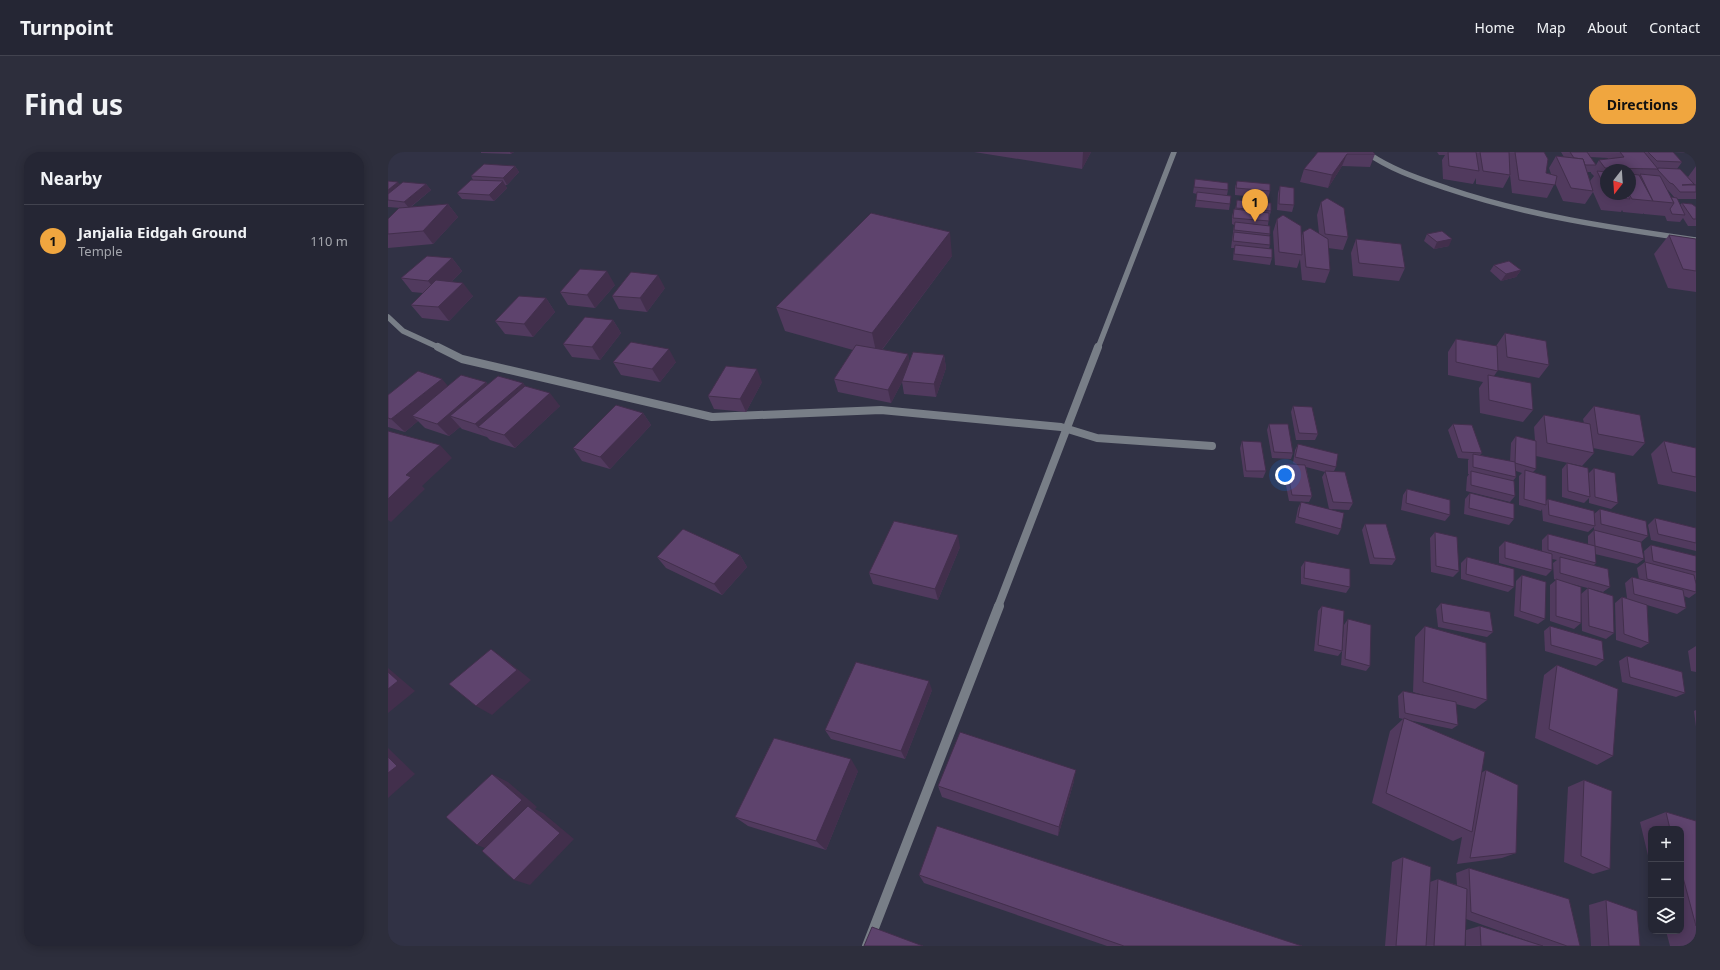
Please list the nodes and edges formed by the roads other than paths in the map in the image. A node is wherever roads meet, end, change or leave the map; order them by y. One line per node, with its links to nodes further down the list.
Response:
1 (1174, 152): 5 (street)
2 (1366, 152): 3 (street)
3 (1696, 240)
4 (388, 317): 5 (street)
5 (1066, 429): 6 (street); 7 (street)
6 (1212, 446)
7 (867, 946)

